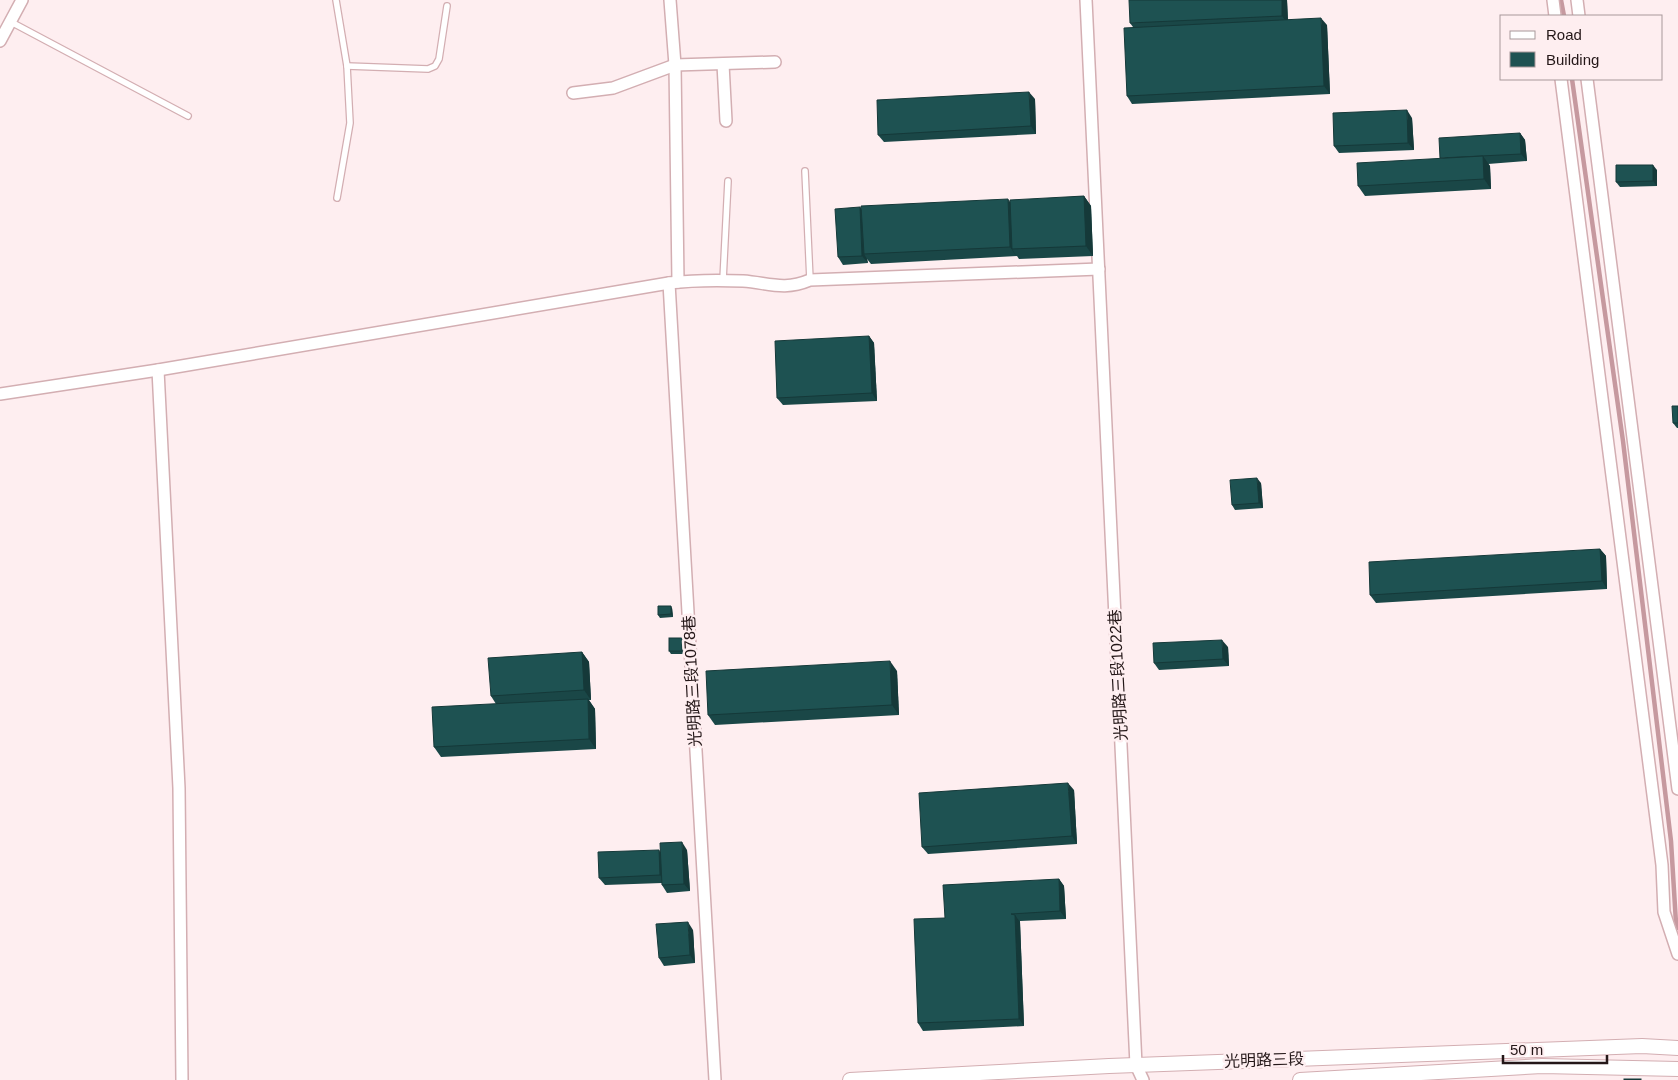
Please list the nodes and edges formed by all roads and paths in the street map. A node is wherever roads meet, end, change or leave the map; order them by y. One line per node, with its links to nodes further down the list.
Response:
1 (22, 0): 10 (street)
2 (336, 0): 15 (lane)
3 (670, 0): 14 (street, 光明路三段1078巷)
4 (1086, 0): 24 (street, 光明路三段1022巷)
5 (1553, 0): 8 (street)
6 (1577, 0): 9 (street)
7 (447, 6): 15 (lane)
8 (1555, 15)
9 (1579, 15)
10 (11, 22): 11 (street); 19 (lane)
11 (0, 41)
12 (774, 62): 13 (street)
13 (723, 64): 14 (street); 20 (street)
14 (675, 65): 18 (street); 27 (street, 光明路三段1078巷)
15 (347, 66): 23 (lane)
16 (1561, 80): 31 (street)
17 (1587, 80): 30 (street)
18 (573, 93)
19 (188, 116)
20 (726, 121)
21 (805, 171): 26 (lane)
22 (728, 181): 25 (lane)
23 (336, 198)
24 (1099, 269): 26 (street); 33 (street, 光明路三段1022巷)
25 (722, 280): 26 (street); 27 (street)
26 (810, 280)
27 (673, 282): 28 (street); 36 (street, 光明路三段1078巷)
28 (158, 370): 29 (street); 35 (street)
29 (0, 394)
30 (1678, 789)
31 (1678, 954)
32 (1678, 1048): 33 (street, 光明路三段)
33 (1136, 1065): 37 (street, 光明路三段); 38 (street, 光明路三段1022巷)
34 (1678, 1070): 39 (street, 光明路三段)
35 (182, 1080)
36 (715, 1080)
37 (850, 1080)
38 (1144, 1080)
39 (1300, 1080)

